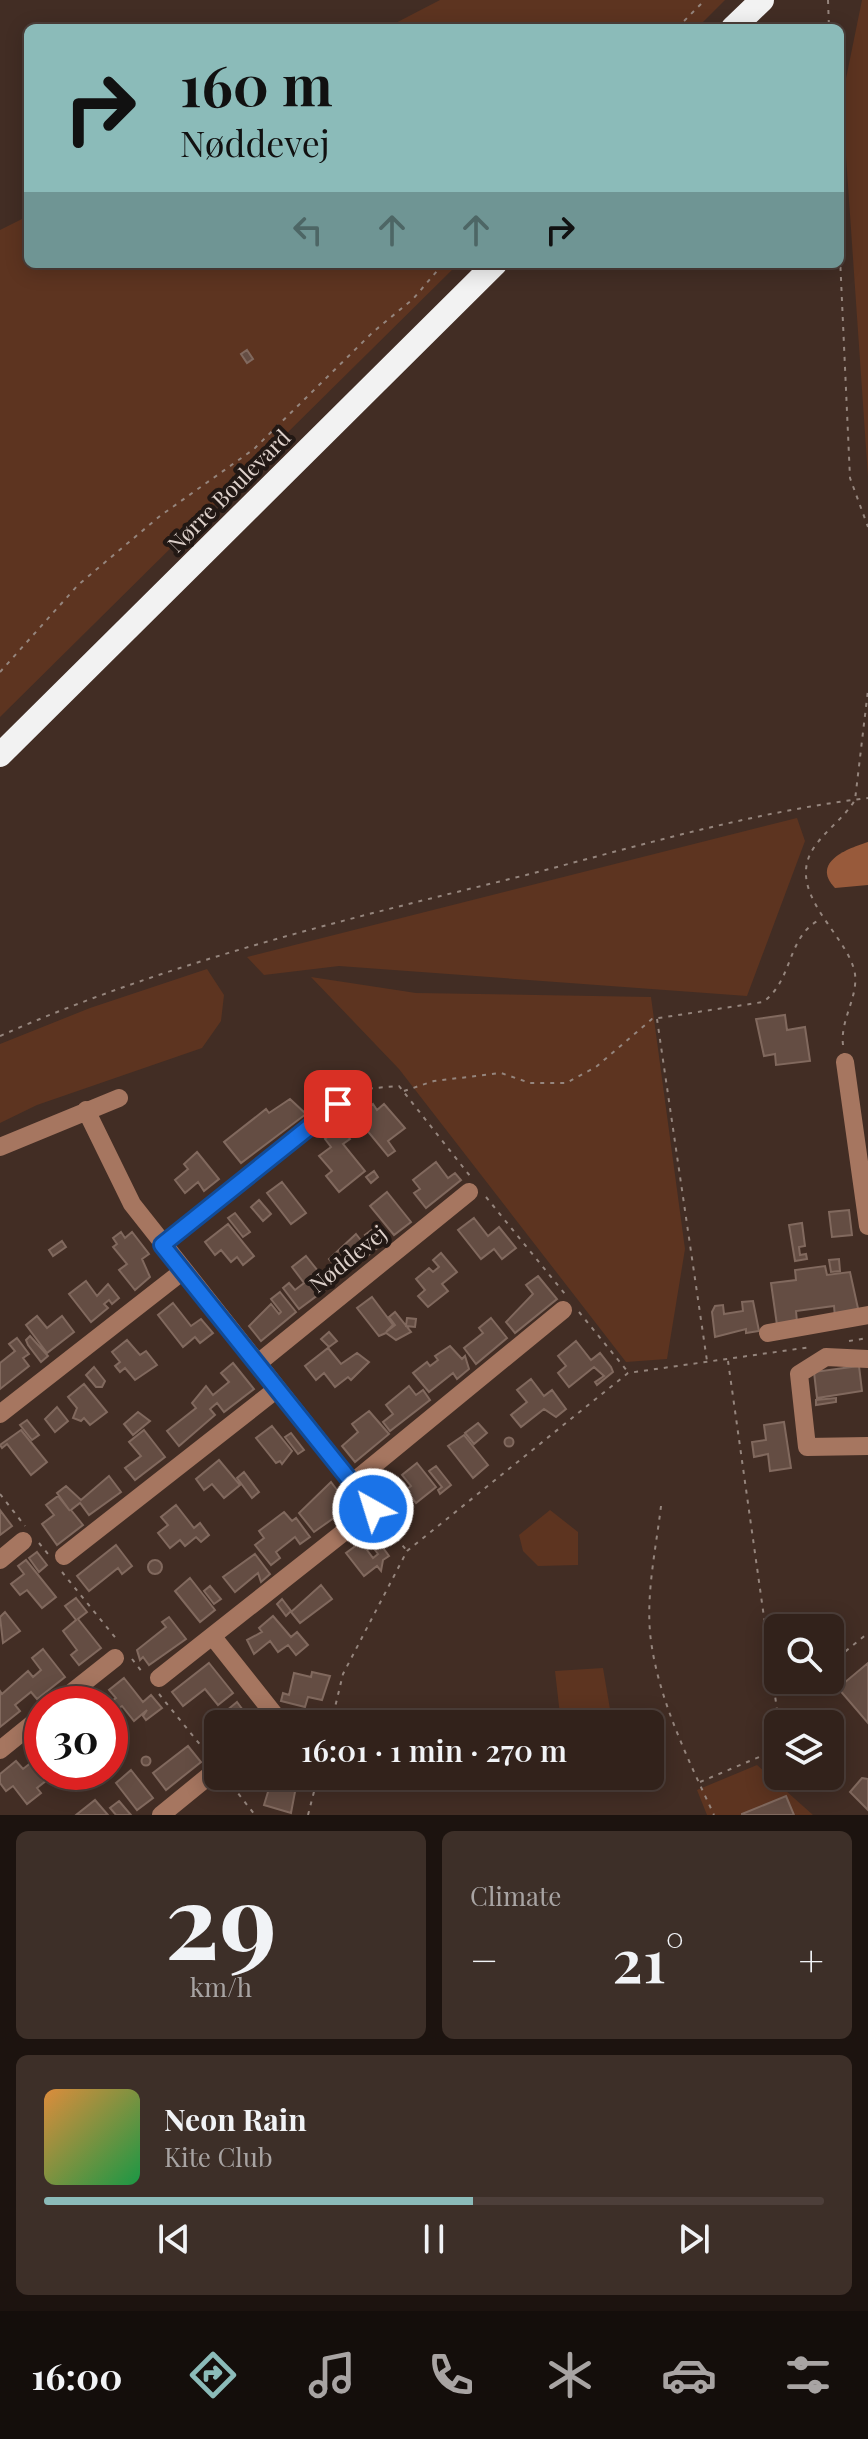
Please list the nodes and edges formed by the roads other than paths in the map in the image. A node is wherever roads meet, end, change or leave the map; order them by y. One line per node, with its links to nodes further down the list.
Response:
1 (762, 0): 2 (highway)
2 (737, 24)
3 (491, 268): 4 (highway, Nørre Boulevard)
4 (0, 755)
5 (845, 1062): 9 (street)
6 (119, 1098): 8 (street)
7 (338, 1104): 13 (street)
8 (86, 1110): 10 (street); 13 (street)
9 (861, 1122): 12 (street)
10 (0, 1147)
11 (469, 1192): 19 (street, Nøddevej)
12 (868, 1226)
13 (162, 1245): 14 (street)
14 (183, 1271): 19 (street); 21 (street)
15 (563, 1310): 23 (street)
16 (868, 1315): 17 (street)
17 (768, 1333)
18 (868, 1359): 22 (street)
19 (257, 1364): 20 (street)
20 (277, 1389): 23 (street); 25 (street)
21 (0, 1414)
22 (868, 1446)
23 (352, 1483): 27 (street)
24 (23, 1541): 26 (street)
25 (64, 1556)
26 (0, 1560)
27 (213, 1637): 29 (street); 31 (street)
28 (115, 1658): 30 (street)
29 (155, 1684)
30 (80, 1686)
31 (271, 1710)
32 (24, 1731): 33 (street)
33 (0, 1750)
34 (204, 1783): 35 (street)
35 (161, 1815)

